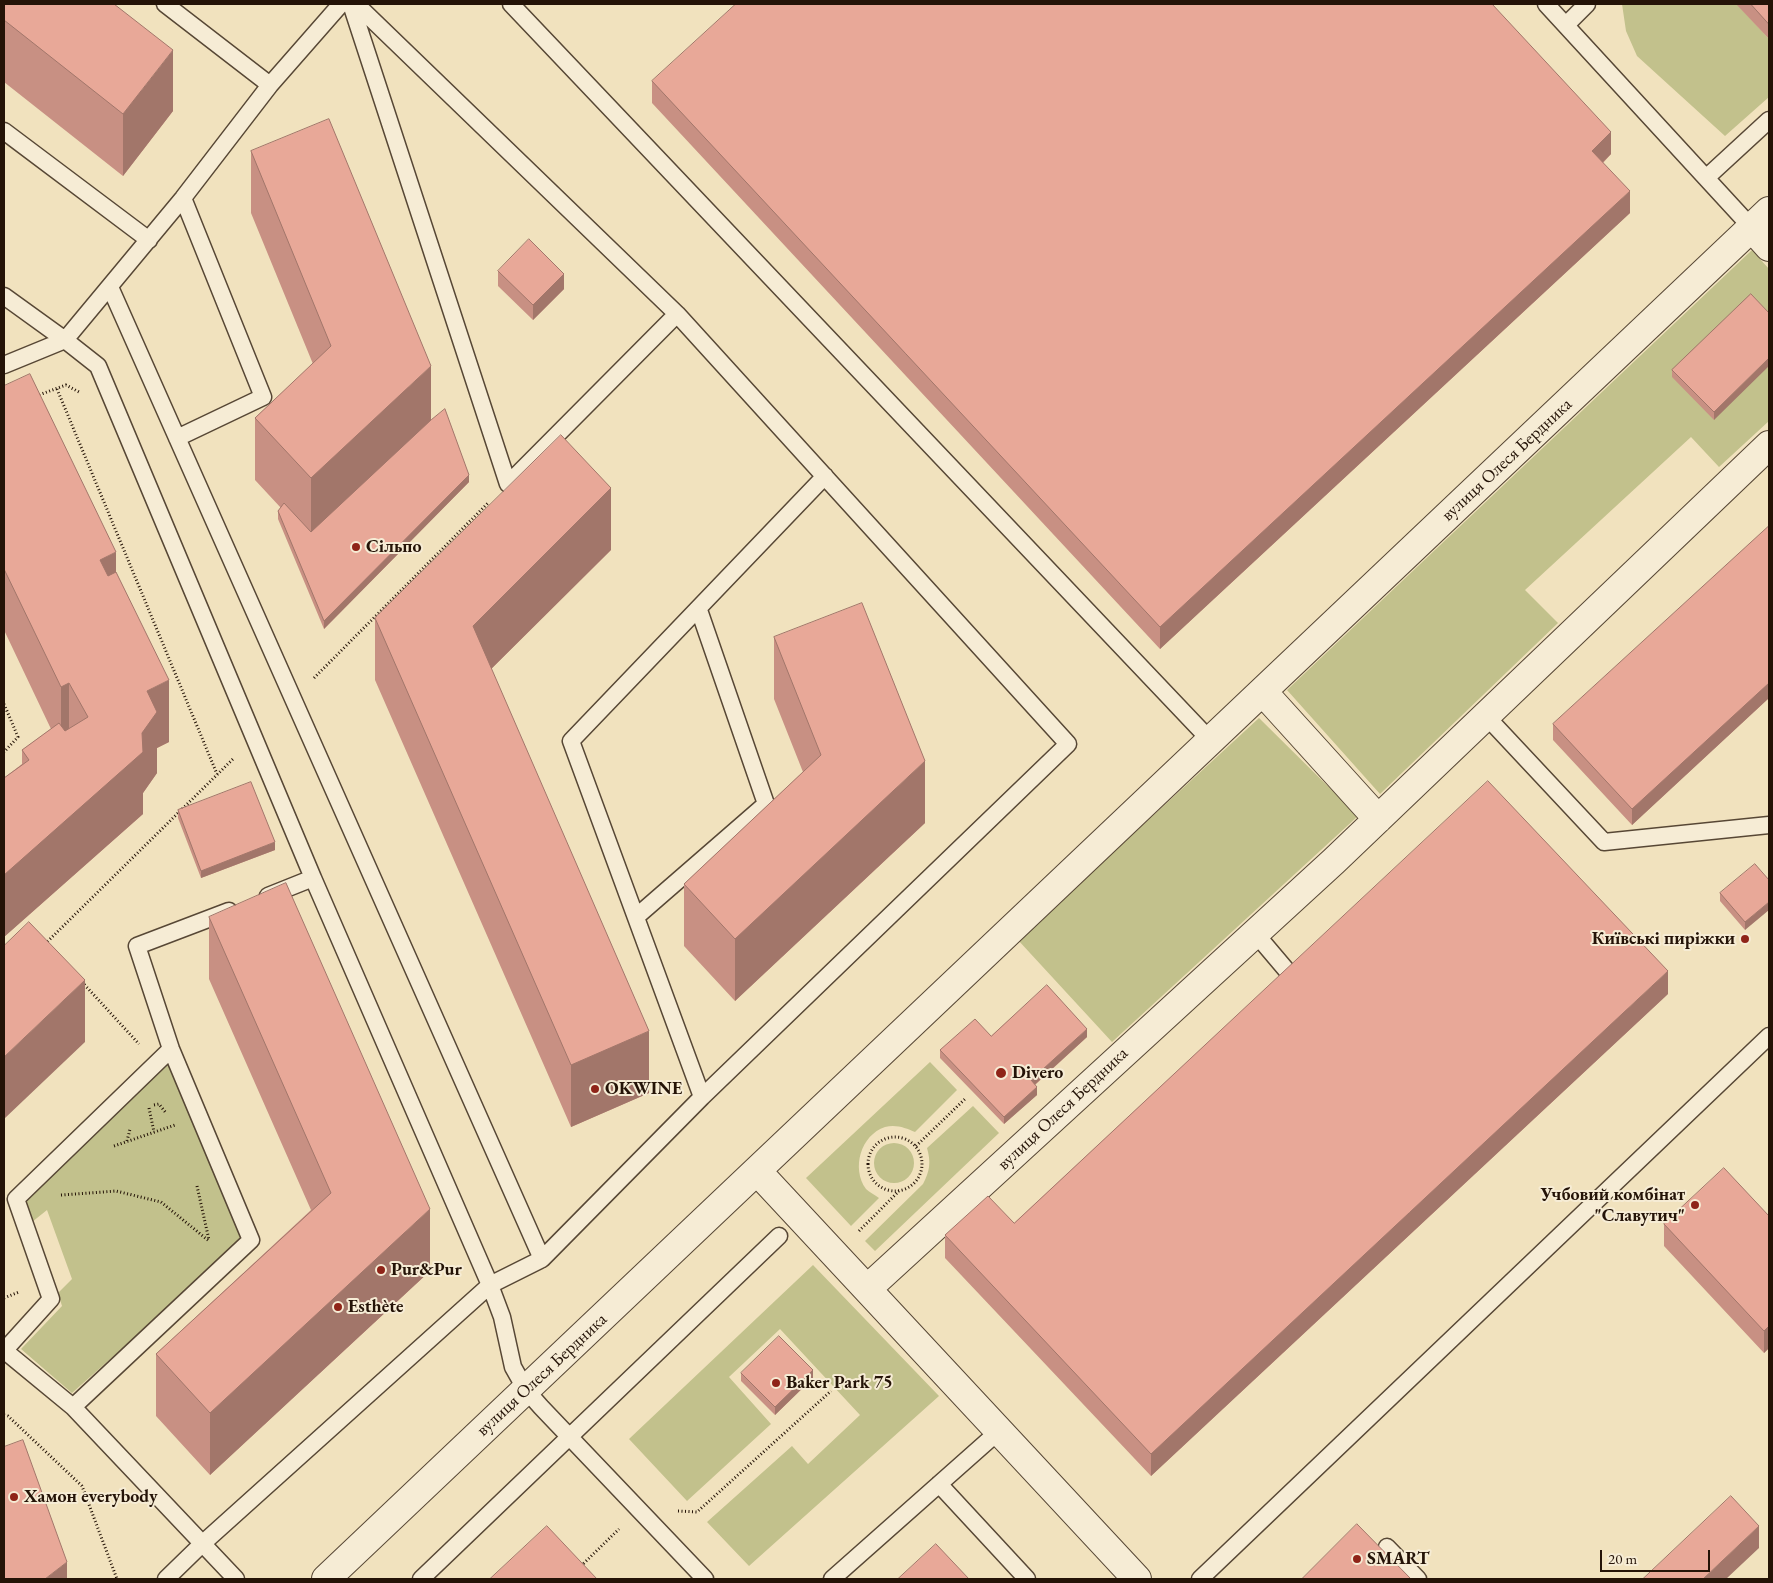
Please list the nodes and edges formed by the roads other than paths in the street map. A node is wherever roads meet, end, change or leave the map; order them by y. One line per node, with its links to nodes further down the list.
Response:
1 (165, 4): 9 (lane)
2 (341, 4): 9 (lane)
3 (351, 4): 18 (lane)
4 (356, 4): 18 (lane)
5 (511, 4): 27 (lane)
6 (1546, 4): 8 (lane)
7 (1587, 4): 8 (lane)
8 (1566, 26): 12 (lane)
9 (270, 85): 13 (lane)
10 (1769, 120): 12 (lane)
11 (4, 131): 15 (lane)
12 (1706, 178): 14 (lane)
13 (183, 198): 15 (lane); 21 (lane)
14 (1763, 229): 25 (street, вулиця Олеся Бердника)
15 (149, 240): 16 (lane)
16 (110, 287): 19 (lane); 21 (lane)
17 (4, 296): 19 (lane)
18 (676, 314): 23 (lane)
19 (65, 340): 20 (lane); 30 (lane)
20 (4, 364)
21 (177, 438): 39 (lane)
22 (1769, 445): 26 (street, вулиця Олеся Бердника)
23 (826, 476): 24 (lane); 36 (lane)
24 (699, 610): 31 (lane); 31 (lane)
25 (1263, 692): 27 (street, вулиця Олеся Бердника); 28 (street)
26 (1486, 716): 28 (street, вулиця Олеся Бердника); 29 (lane)
27 (1211, 741): 37 (street, вулиця Олеся Бердника)
28 (1378, 819): 32 (street, вулиця Олеся Бердника)
29 (1769, 826)
30 (313, 878): 35 (lane); 40 (lane)
31 (636, 916): 36 (lane)
32 (1255, 933): 33 (lane); 41 (street, вулиця Олеся Бердника)
33 (1288, 972)
34 (1769, 1036): 58 (lane)
35 (171, 1049): 42 (lane); 44 (lane)
36 (702, 1097): 39 (lane)
37 (757, 1171): 41 (street); 43 (street, вулиця Олеся Бердника)
38 (779, 1236): 46 (lane)
39 (542, 1259): 40 (lane)
40 (490, 1285): 43 (lane); 48 (lane)
41 (867, 1289): 45 (street)
42 (5, 1351): 44 (lane)
43 (526, 1390): 46 (lane); 52 (street, вулиця Олеся Бердника)
44 (73, 1407): 48 (lane)
45 (999, 1431): 47 (lane); 57 (street)
46 (570, 1438): 53 (lane); 54 (lane)
47 (939, 1484): 55 (lane); 56 (lane)
48 (202, 1544): 50 (lane); 51 (lane)
49 (1387, 1547): 59 (lane)
50 (166, 1579)
51 (236, 1579)
52 (326, 1579)
53 (421, 1579)
54 (705, 1579)
55 (832, 1579)
56 (1027, 1579)
57 (1136, 1579)
58 (1200, 1579)
59 (1418, 1579)

